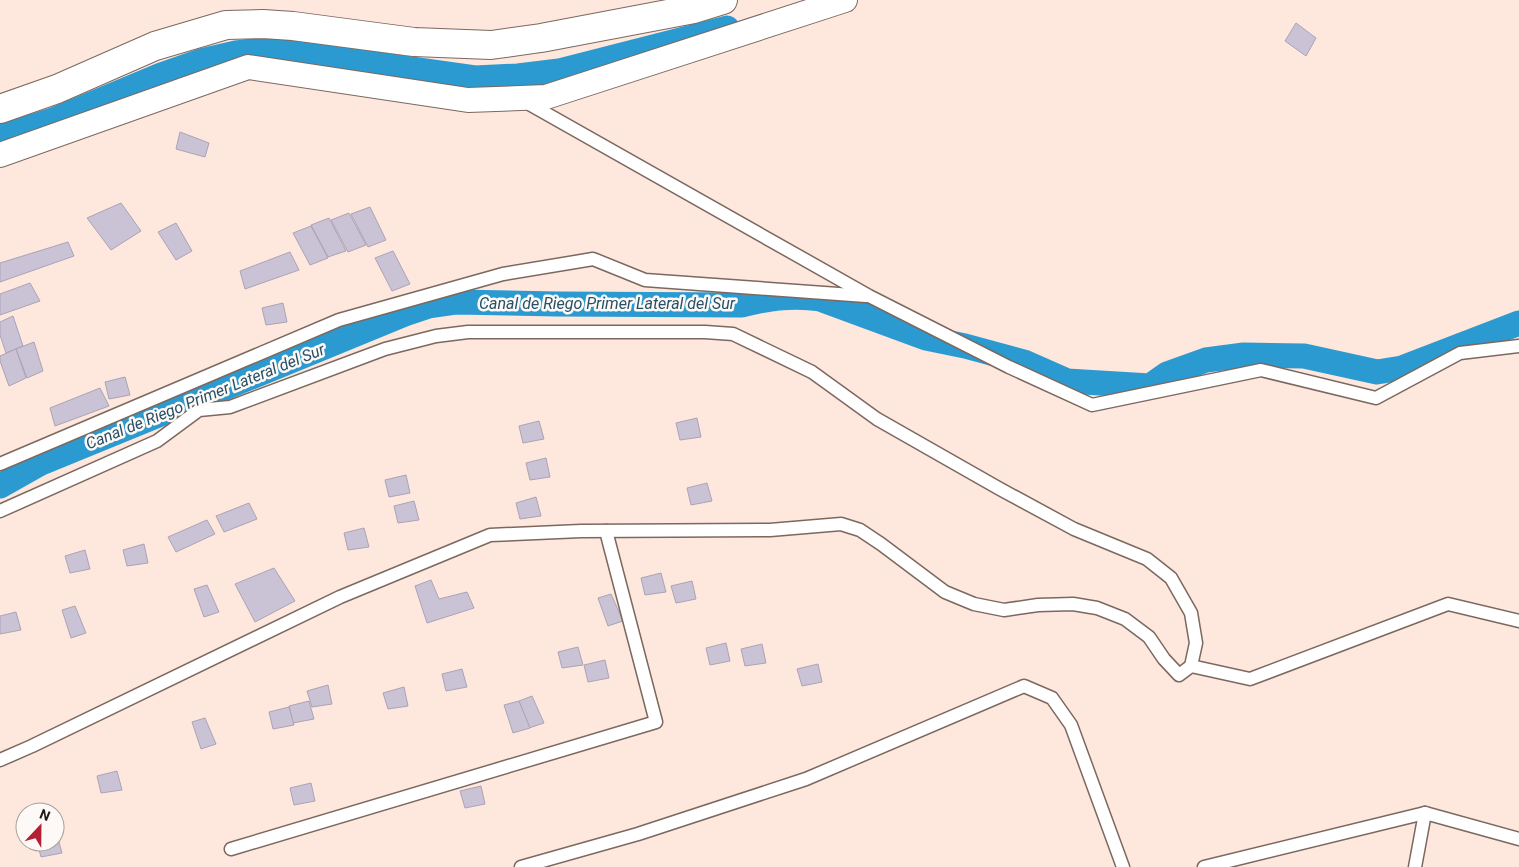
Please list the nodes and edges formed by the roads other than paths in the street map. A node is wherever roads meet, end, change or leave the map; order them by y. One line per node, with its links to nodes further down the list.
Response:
1 (723, 0): 4 (street)
2 (845, 0): 3 (street)
3 (518, 98): 5 (street); 6 (lane)
4 (0, 109)
5 (0, 155)
6 (869, 296): 7 (lane); 8 (lane)
7 (1519, 346)
8 (0, 464)
9 (0, 511): 12 (lane)
10 (606, 531): 12 (lane); 13 (lane); 16 (lane)
11 (1519, 621): 12 (lane)
12 (1191, 666)
13 (0, 760)
14 (1425, 813): 15 (lane); 19 (lane); 20 (lane)
15 (1519, 839)
16 (231, 849)
17 (521, 867): 18 (lane)
18 (1123, 867)
19 (1204, 867)
20 (1415, 867)

